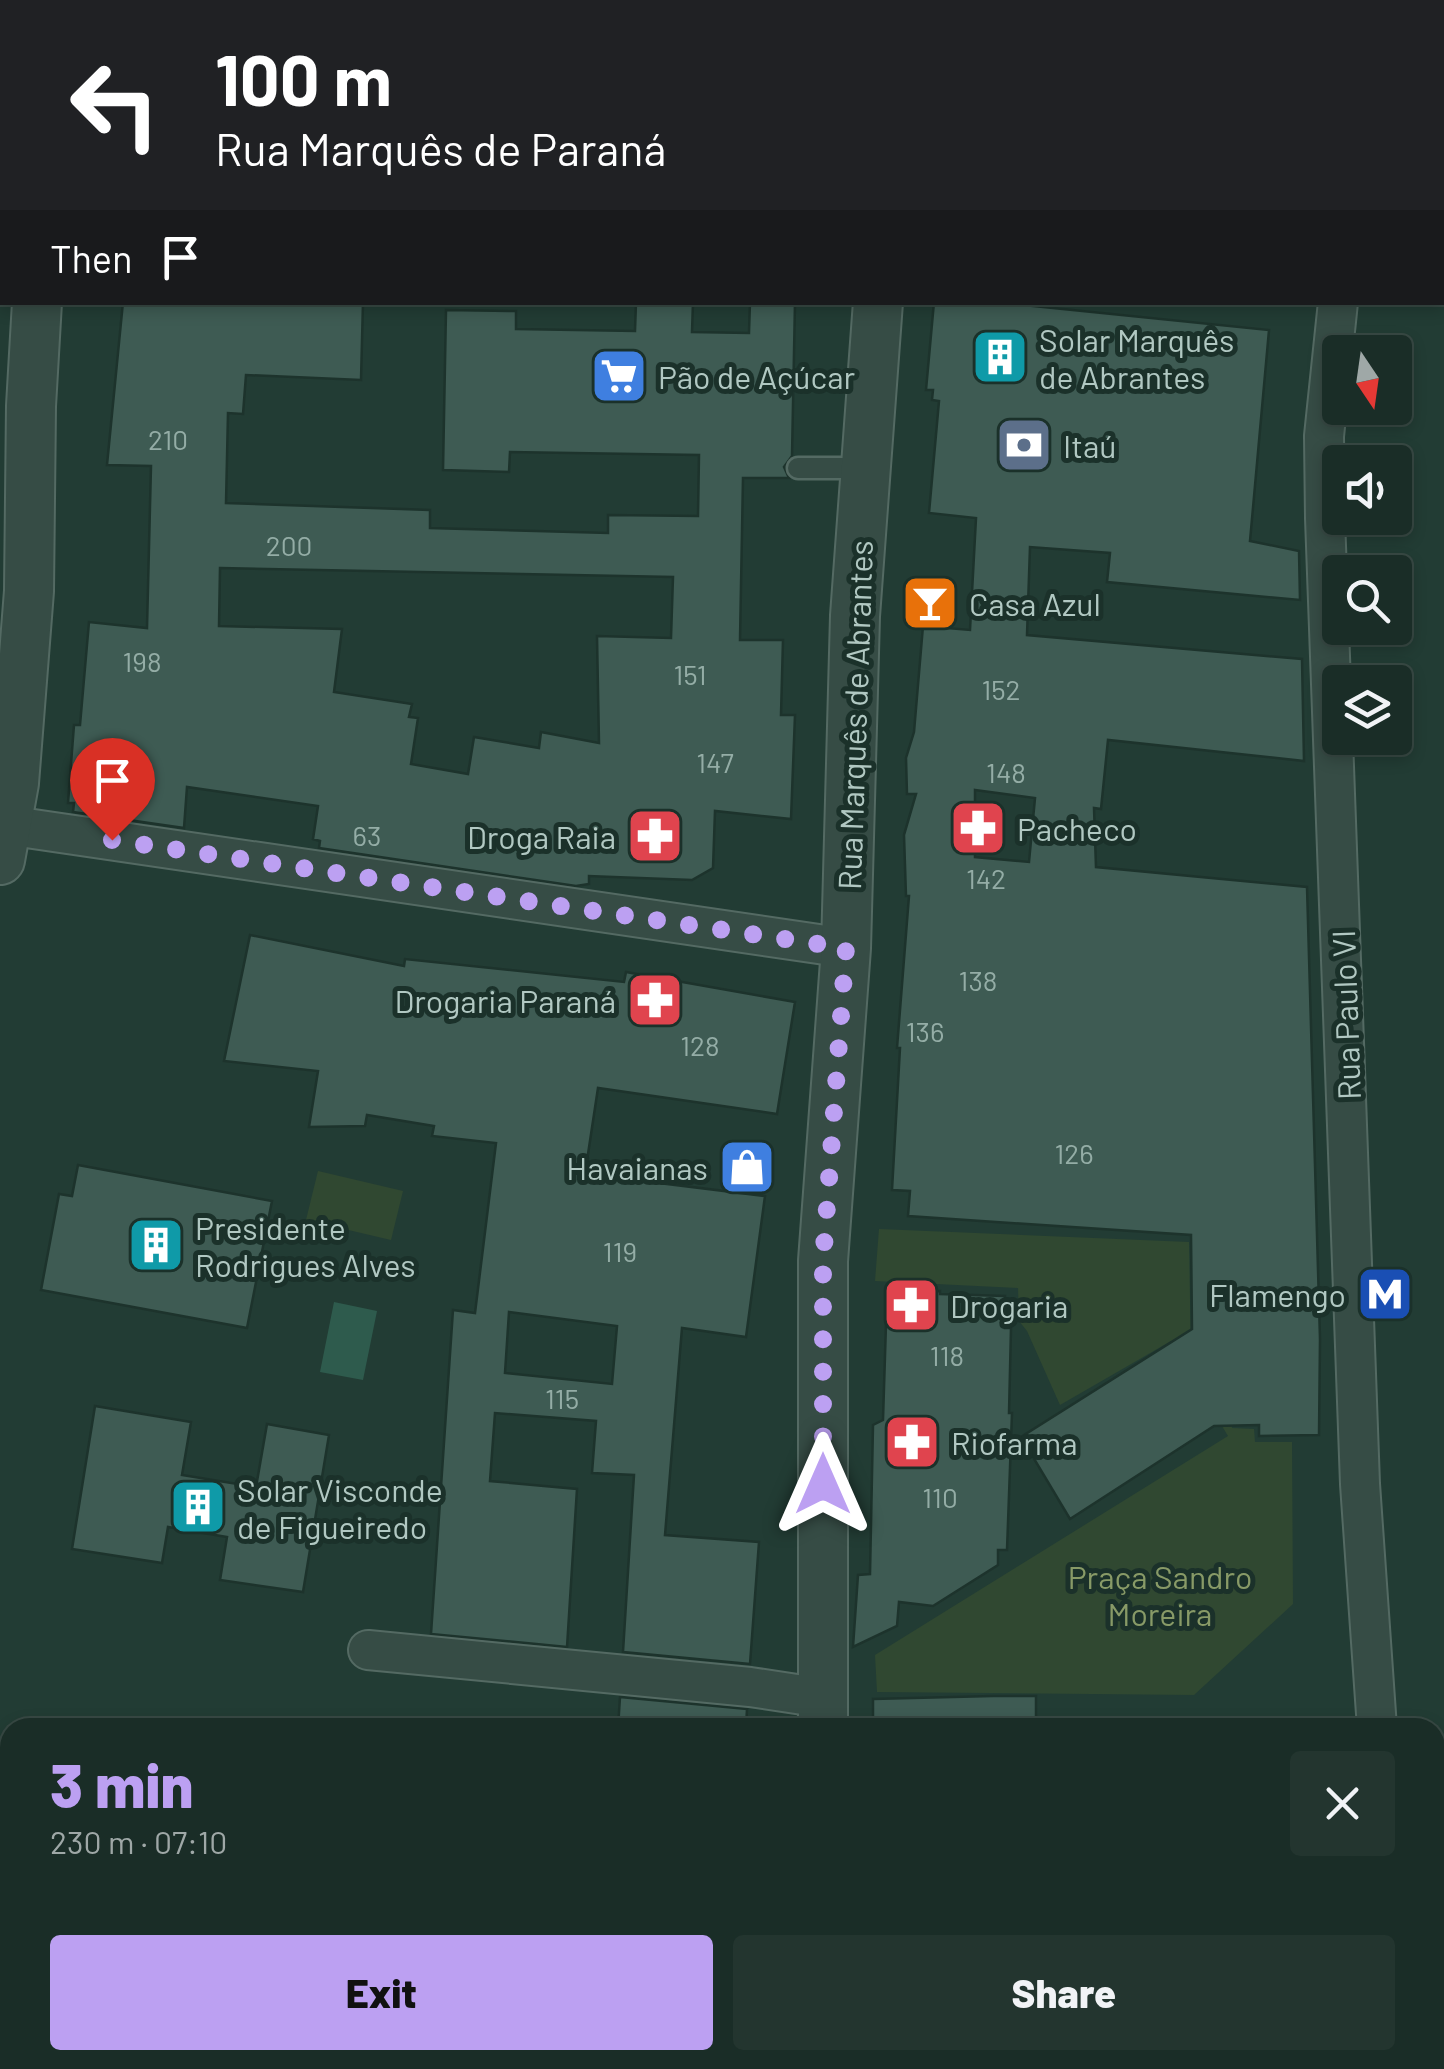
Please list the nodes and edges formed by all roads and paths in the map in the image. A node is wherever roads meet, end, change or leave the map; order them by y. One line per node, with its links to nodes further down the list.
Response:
1 (36, 305): 4 (street)
2 (878, 305): 6 (street, Rua Marquês de Abrantes)
3 (1338, 305): 11 (street, Rua Paulo VI)
4 (15, 401): 7 (street)
5 (798, 468): 6 (lane)
6 (866, 468): 8 (street, Rua Marquês de Abrantes)
7 (3, 843): 8 (street)
8 (846, 948): 10 (street, Rua Marquês de Abrantes)
9 (368, 1650): 10 (street)
10 (823, 1713)
11 (1376, 1718)

